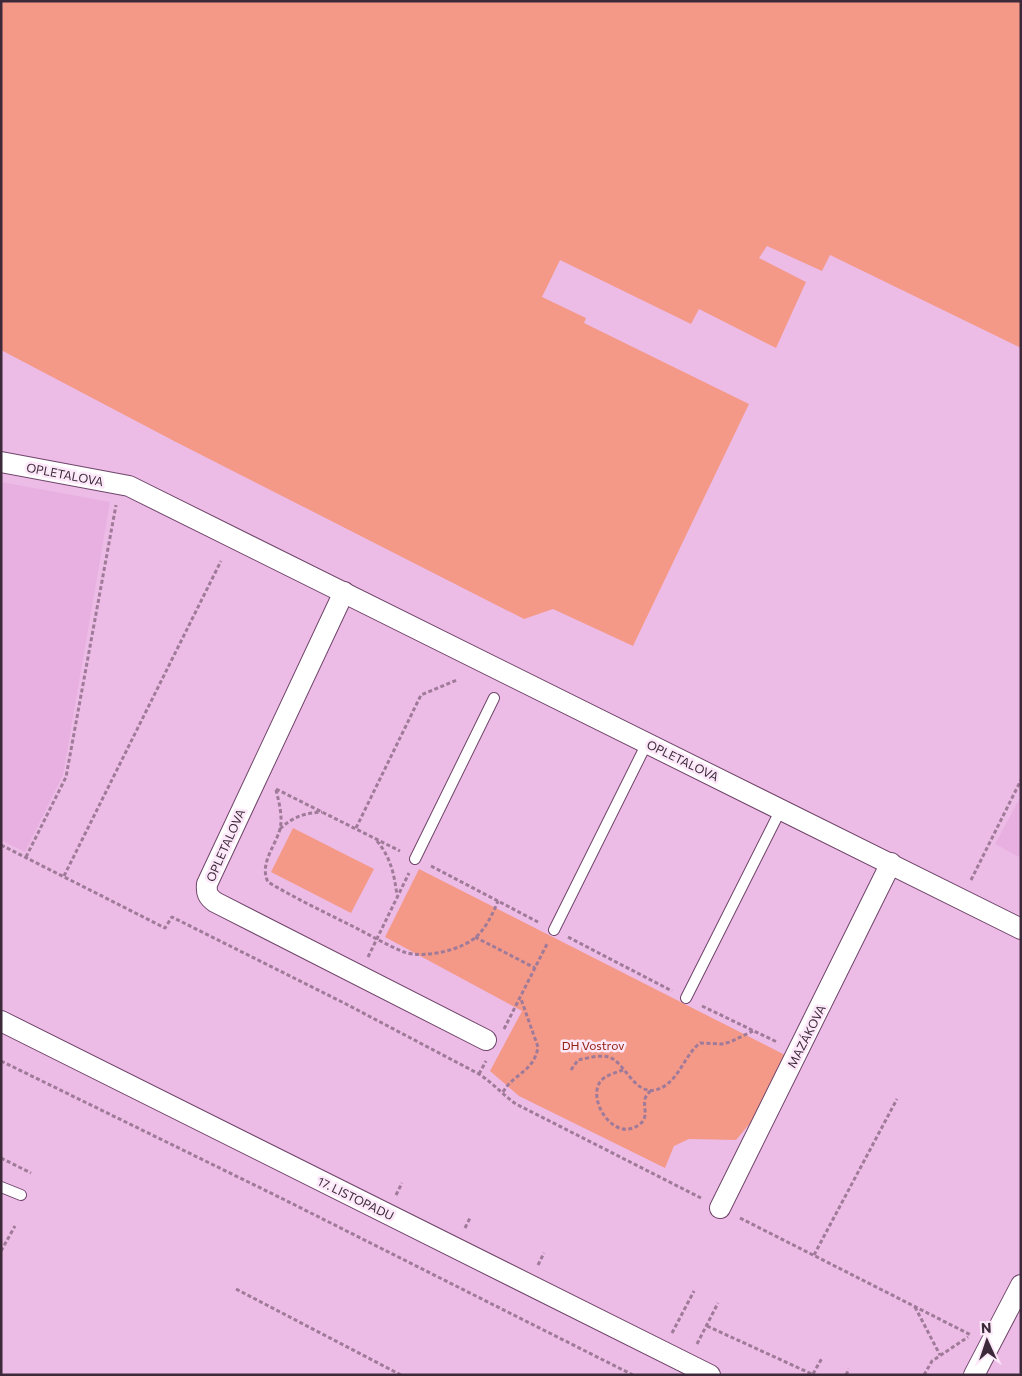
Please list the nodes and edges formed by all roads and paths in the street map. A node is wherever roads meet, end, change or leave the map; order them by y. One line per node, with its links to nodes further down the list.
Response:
1 (1, 462): 4 (street, OPLETALOVA)
2 (117, 500): 17 (path)
3 (221, 561): 20 (path)
4 (344, 592): 7 (street, OPLETALOVA); 8 (street, OPLETALOVA)
5 (457, 680): 13 (path)
6 (494, 698): 18 (lane)
7 (648, 743): 11 (street, OPLETALOVA); 25 (lane)
8 (256, 779): 10 (path); 29 (street, OPLETALOVA)
9 (1021, 780): 22 (path)
10 (276, 789): 12 (path); 14 (path)
11 (781, 809): 19 (street, OPLETALOVA); 31 (lane)
12 (322, 812): 13 (path); 14 (path)
13 (356, 828): 15 (path)
14 (280, 830): 26 (path)
15 (375, 839): 18 (path); 21 (path)
16 (1, 845): 17 (path)
17 (26, 857): 20 (path)
18 (416, 858): 21 (path); 23 (path)
19 (891, 863): 22 (street, OPLETALOVA); 36 (street, MAZÁKOVA)
20 (64, 876): 32 (path)
21 (397, 896): 26 (path)
22 (962, 899): 24 (street, OPLETALOVA)
23 (498, 901): 25 (path); 27 (path)
24 (1021, 929)
25 (554, 930): 28 (path); 31 (path)
26 (377, 938): 27 (path); 29 (path)
27 (475, 938): 28 (path)
28 (535, 968): 30 (path)
29 (360, 976): 32 (path); 35 (street, OPLETALOVA)
30 (521, 998): 35 (path); 42 (path)
31 (686, 998): 34 (path)
32 (346, 1004): 40 (path)
33 (1, 1022): 67 (street, 17. LISTOPADU)
34 (754, 1031): 36 (path); 41 (path)
35 (492, 1043): 40 (path)
36 (797, 1052): 48 (street, MAZÁKOVA)
37 (1, 1061): 66 (path)
38 (571, 1070): 39 (path)
39 (623, 1070): 41 (path); 41 (path)
40 (480, 1074): 42 (path)
41 (652, 1090)
42 (503, 1092): 48 (path)
43 (897, 1099): 51 (path)
44 (1, 1158): 45 (path)
45 (31, 1173)
46 (1, 1187): 47 (lane)
47 (20, 1195)
48 (720, 1208): 51 (path)
49 (15, 1226): 50 (path)
50 (1, 1251)
51 (814, 1255): 56 (path)
52 (1021, 1285): 60 (street)
53 (236, 1289): 65 (path)
54 (694, 1290): 58 (path)
55 (718, 1304): 57 (path)
56 (914, 1307): 59 (path); 62 (path)
57 (707, 1326): 61 (path); 68 (path)
58 (672, 1334)
59 (970, 1335): 60 (path); 62 (path)
60 (990, 1345): 71 (street)
61 (695, 1348)
62 (940, 1355): 70 (path)
63 (822, 1358): 68 (path)
64 (849, 1369): 69 (path)
65 (401, 1375)
66 (633, 1375)
67 (710, 1375)
68 (813, 1375)
69 (846, 1375)
70 (924, 1375)
71 (974, 1375)

